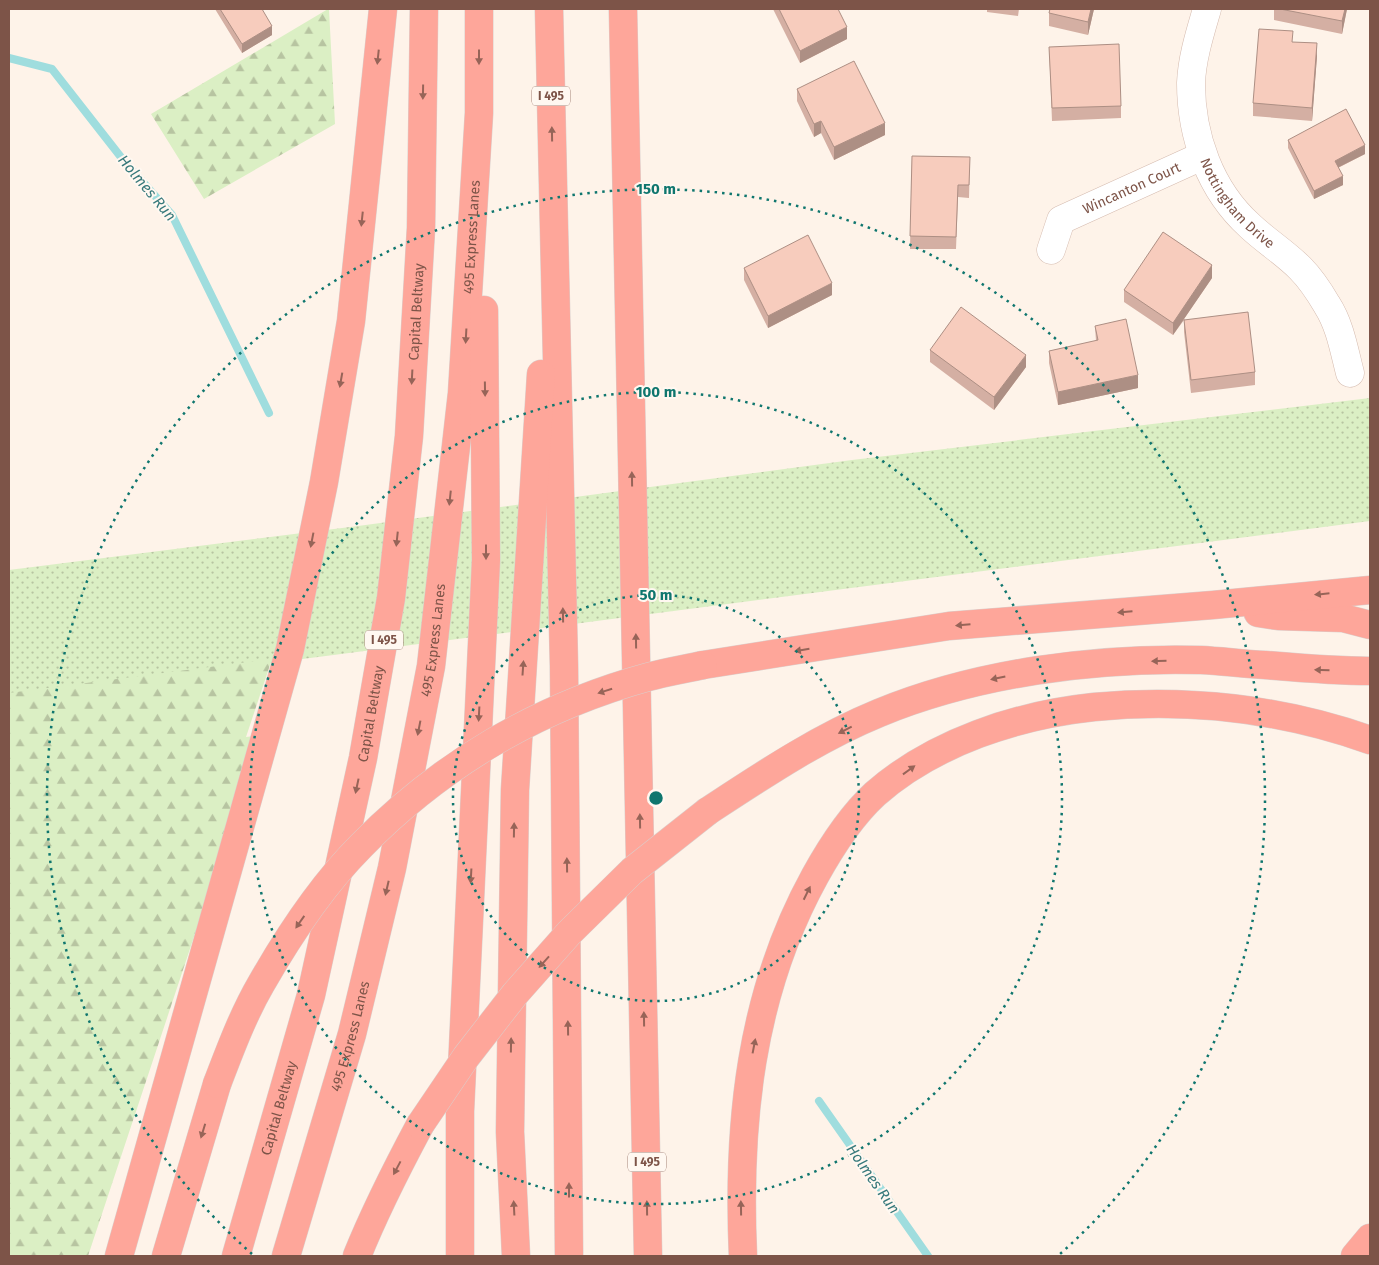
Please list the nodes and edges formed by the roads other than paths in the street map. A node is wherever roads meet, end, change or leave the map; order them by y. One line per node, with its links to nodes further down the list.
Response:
1 (383, 9): 18 (highway, one-way to 18)
2 (424, 9): 20 (highway, Capital Beltway / I 495, one-way to 20)
3 (479, 9): 7 (highway, 495 Express Lanes, one-way to 7)
4 (550, 9): 9 (highway, I 495, one-way to 4)
5 (623, 9): 26 (highway, I 495, one-way to 5)
6 (1207, 9): 8 (street, Nottingham Drive)
7 (479, 113): 21 (highway, 495 Express Lanes, one-way to 21); 23 (highway, one-way to 23)
8 (1202, 156): 10 (street, Wincanton Court); 11 (street, Nottingham Drive)
9 (553, 183): 24 (highway, one-way to 9); 25 (highway, I 495, one-way to 9)
10 (1051, 250)
11 (1350, 373)
12 (1370, 590): 13 (highway, one-way to 13)
13 (1214, 605): 14 (highway); 19 (highway, one-way to 19, bridge)
14 (1370, 625)
15 (1370, 671): 22 (highway, one-way to 22, bridge)
16 (1370, 740): 27 (highway, one-way to 16)
17 (1370, 1238): 28 (highway)
18 (119, 1256)
19 (166, 1256)
20 (236, 1256)
21 (286, 1256)
22 (357, 1256)
23 (460, 1256)
24 (516, 1256)
25 (569, 1256)
26 (648, 1256)
27 (743, 1256)
28 (1355, 1256)

